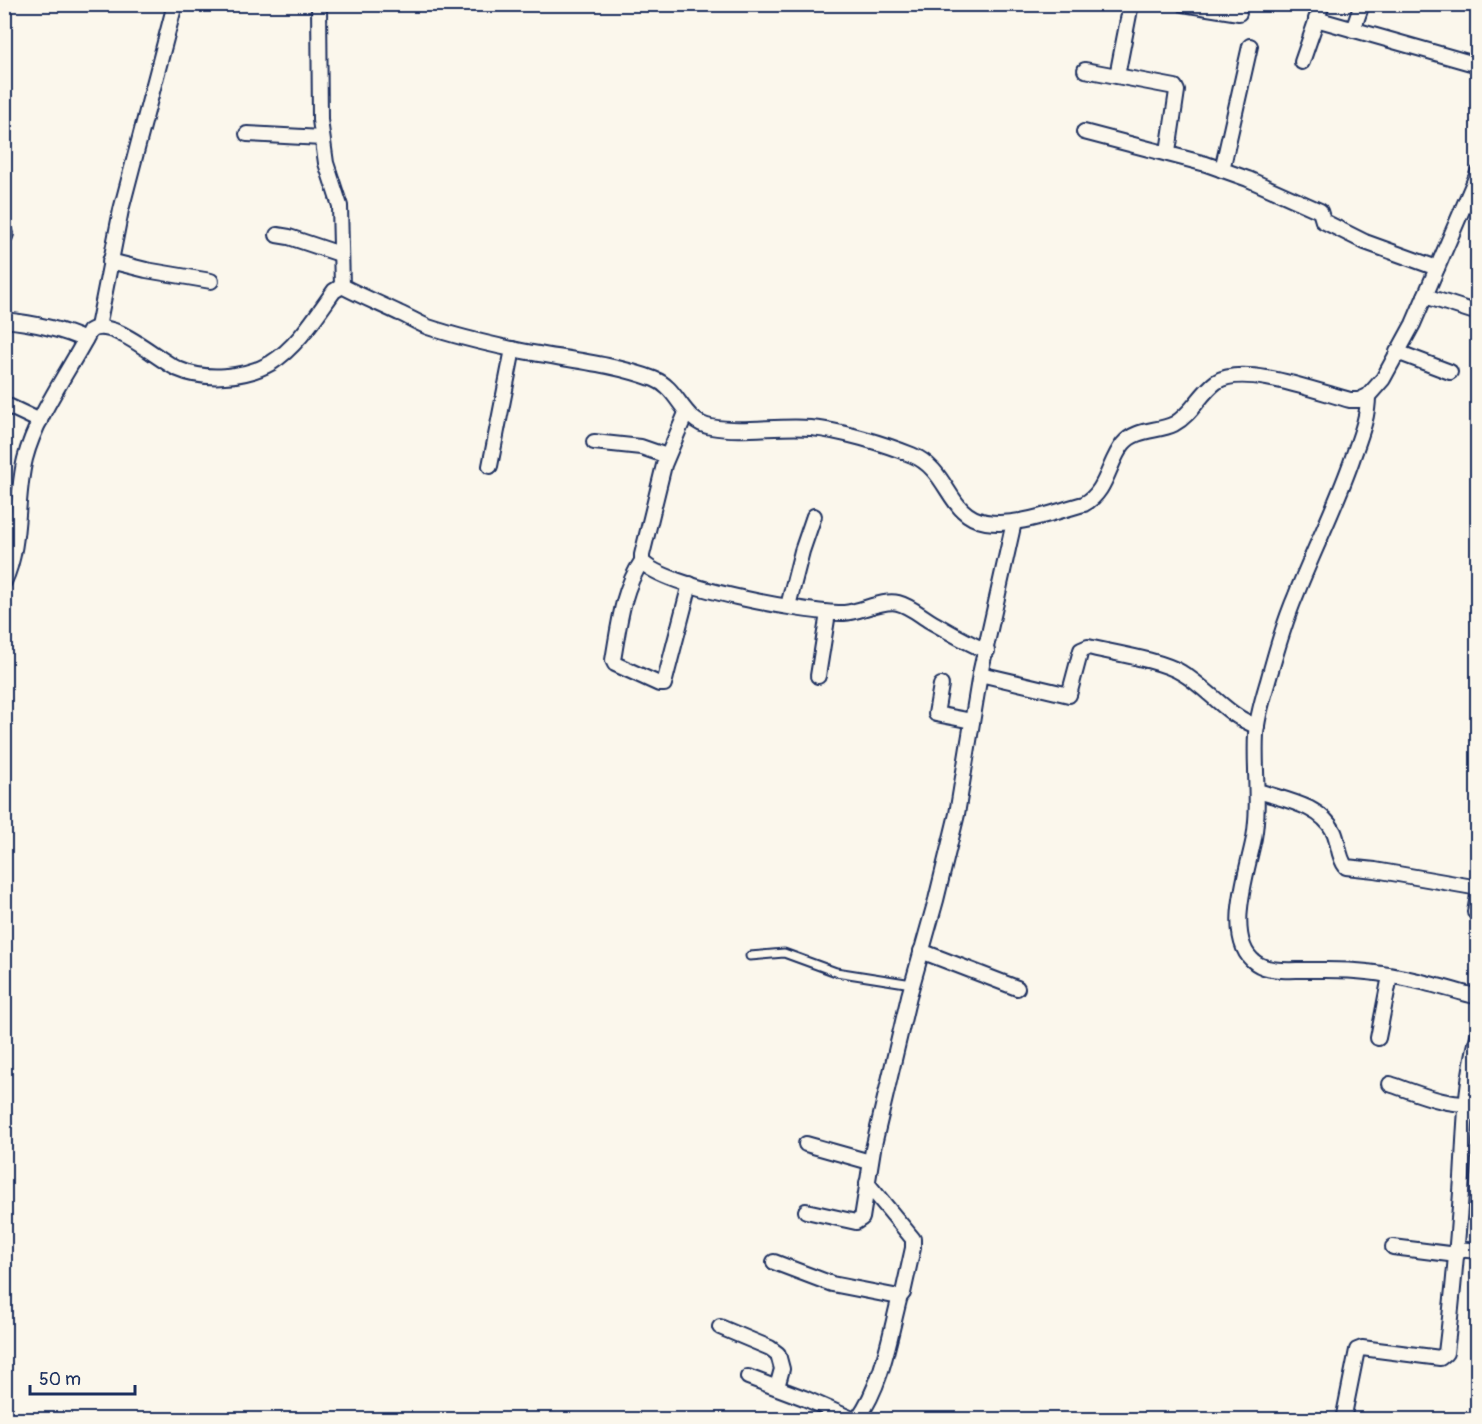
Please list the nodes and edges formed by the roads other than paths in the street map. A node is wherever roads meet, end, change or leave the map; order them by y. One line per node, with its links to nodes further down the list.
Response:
1 (176, 4): 23 (street)
2 (319, 4): 17 (street)
3 (1131, 4): 14 (street)
4 (1184, 4): 7 (street)
5 (1322, 4): 8 (street)
6 (1362, 4): 9 (street)
7 (1239, 14)
8 (1316, 19): 9 (street); 11 (street)
9 (1353, 30): 12 (street)
10 (1250, 46): 19 (street)
11 (1302, 63)
12 (1478, 65)
13 (1085, 70): 14 (street)
14 (1117, 76): 18 (street)
15 (1084, 132): 18 (street)
16 (247, 135): 17 (street)
17 (322, 138): 22 (street)
18 (1168, 152): 19 (street)
19 (1222, 170): 24 (street)
20 (1478, 173): 24 (street)
21 (277, 235): 22 (street)
22 (340, 254): 26 (street)
23 (110, 261): 25 (street); 30 (street)
24 (1437, 268): 27 (street)
25 (211, 281)
26 (342, 286): 30 (street); 32 (street)
27 (1425, 296): 28 (street); 33 (street)
28 (1478, 313)
29 (4, 320): 31 (street)
30 (98, 327): 31 (street)
31 (85, 340): 38 (street)
32 (513, 349): 37 (street); 41 (street)
33 (1397, 352): 34 (street); 35 (street)
34 (1450, 372)
35 (1368, 396): 43 (street); 54 (street)
36 (4, 404): 38 (street)
37 (686, 413): 40 (street); 43 (street)
38 (40, 421): 45 (street)
39 (594, 441): 40 (street)
40 (667, 456): 44 (street)
41 (490, 466)
42 (814, 516): 47 (street)
43 (1014, 522): 49 (street)
44 (642, 561): 46 (street); 46 (street)
45 (4, 582)
46 (690, 584): 47 (street)
47 (788, 606): 48 (street)
48 (828, 613): 49 (street); 51 (street)
49 (987, 651): 50 (street)
50 (980, 674): 53 (street); 54 (street)
51 (818, 676)
52 (941, 685): 53 (street)
53 (972, 721): 58 (street)
54 (1257, 726): 55 (street)
55 (1257, 791): 56 (street); 60 (street)
56 (1478, 894): 57 (street)
57 (1478, 915)
58 (921, 951): 61 (street); 62 (street)
59 (750, 956): 61 (lane)
60 (1390, 976): 63 (street); 65 (street)
61 (912, 984): 69 (street)
62 (1017, 988)
63 (1478, 997)
64 (1478, 1036): 67 (street)
65 (1378, 1038)
66 (1390, 1084): 67 (street)
67 (1472, 1104): 74 (street)
68 (806, 1144): 69 (street)
69 (870, 1162): 70 (street)
70 (867, 1183): 71 (street); 76 (street)
71 (806, 1211)
72 (1393, 1247): 74 (street)
73 (1478, 1251): 74 (street)
74 (1457, 1252): 80 (street)
75 (774, 1262): 76 (street)
76 (900, 1298): 79 (street)
77 (720, 1327): 79 (street)
78 (748, 1377): 79 (street)
79 (777, 1388)
80 (1343, 1419)

